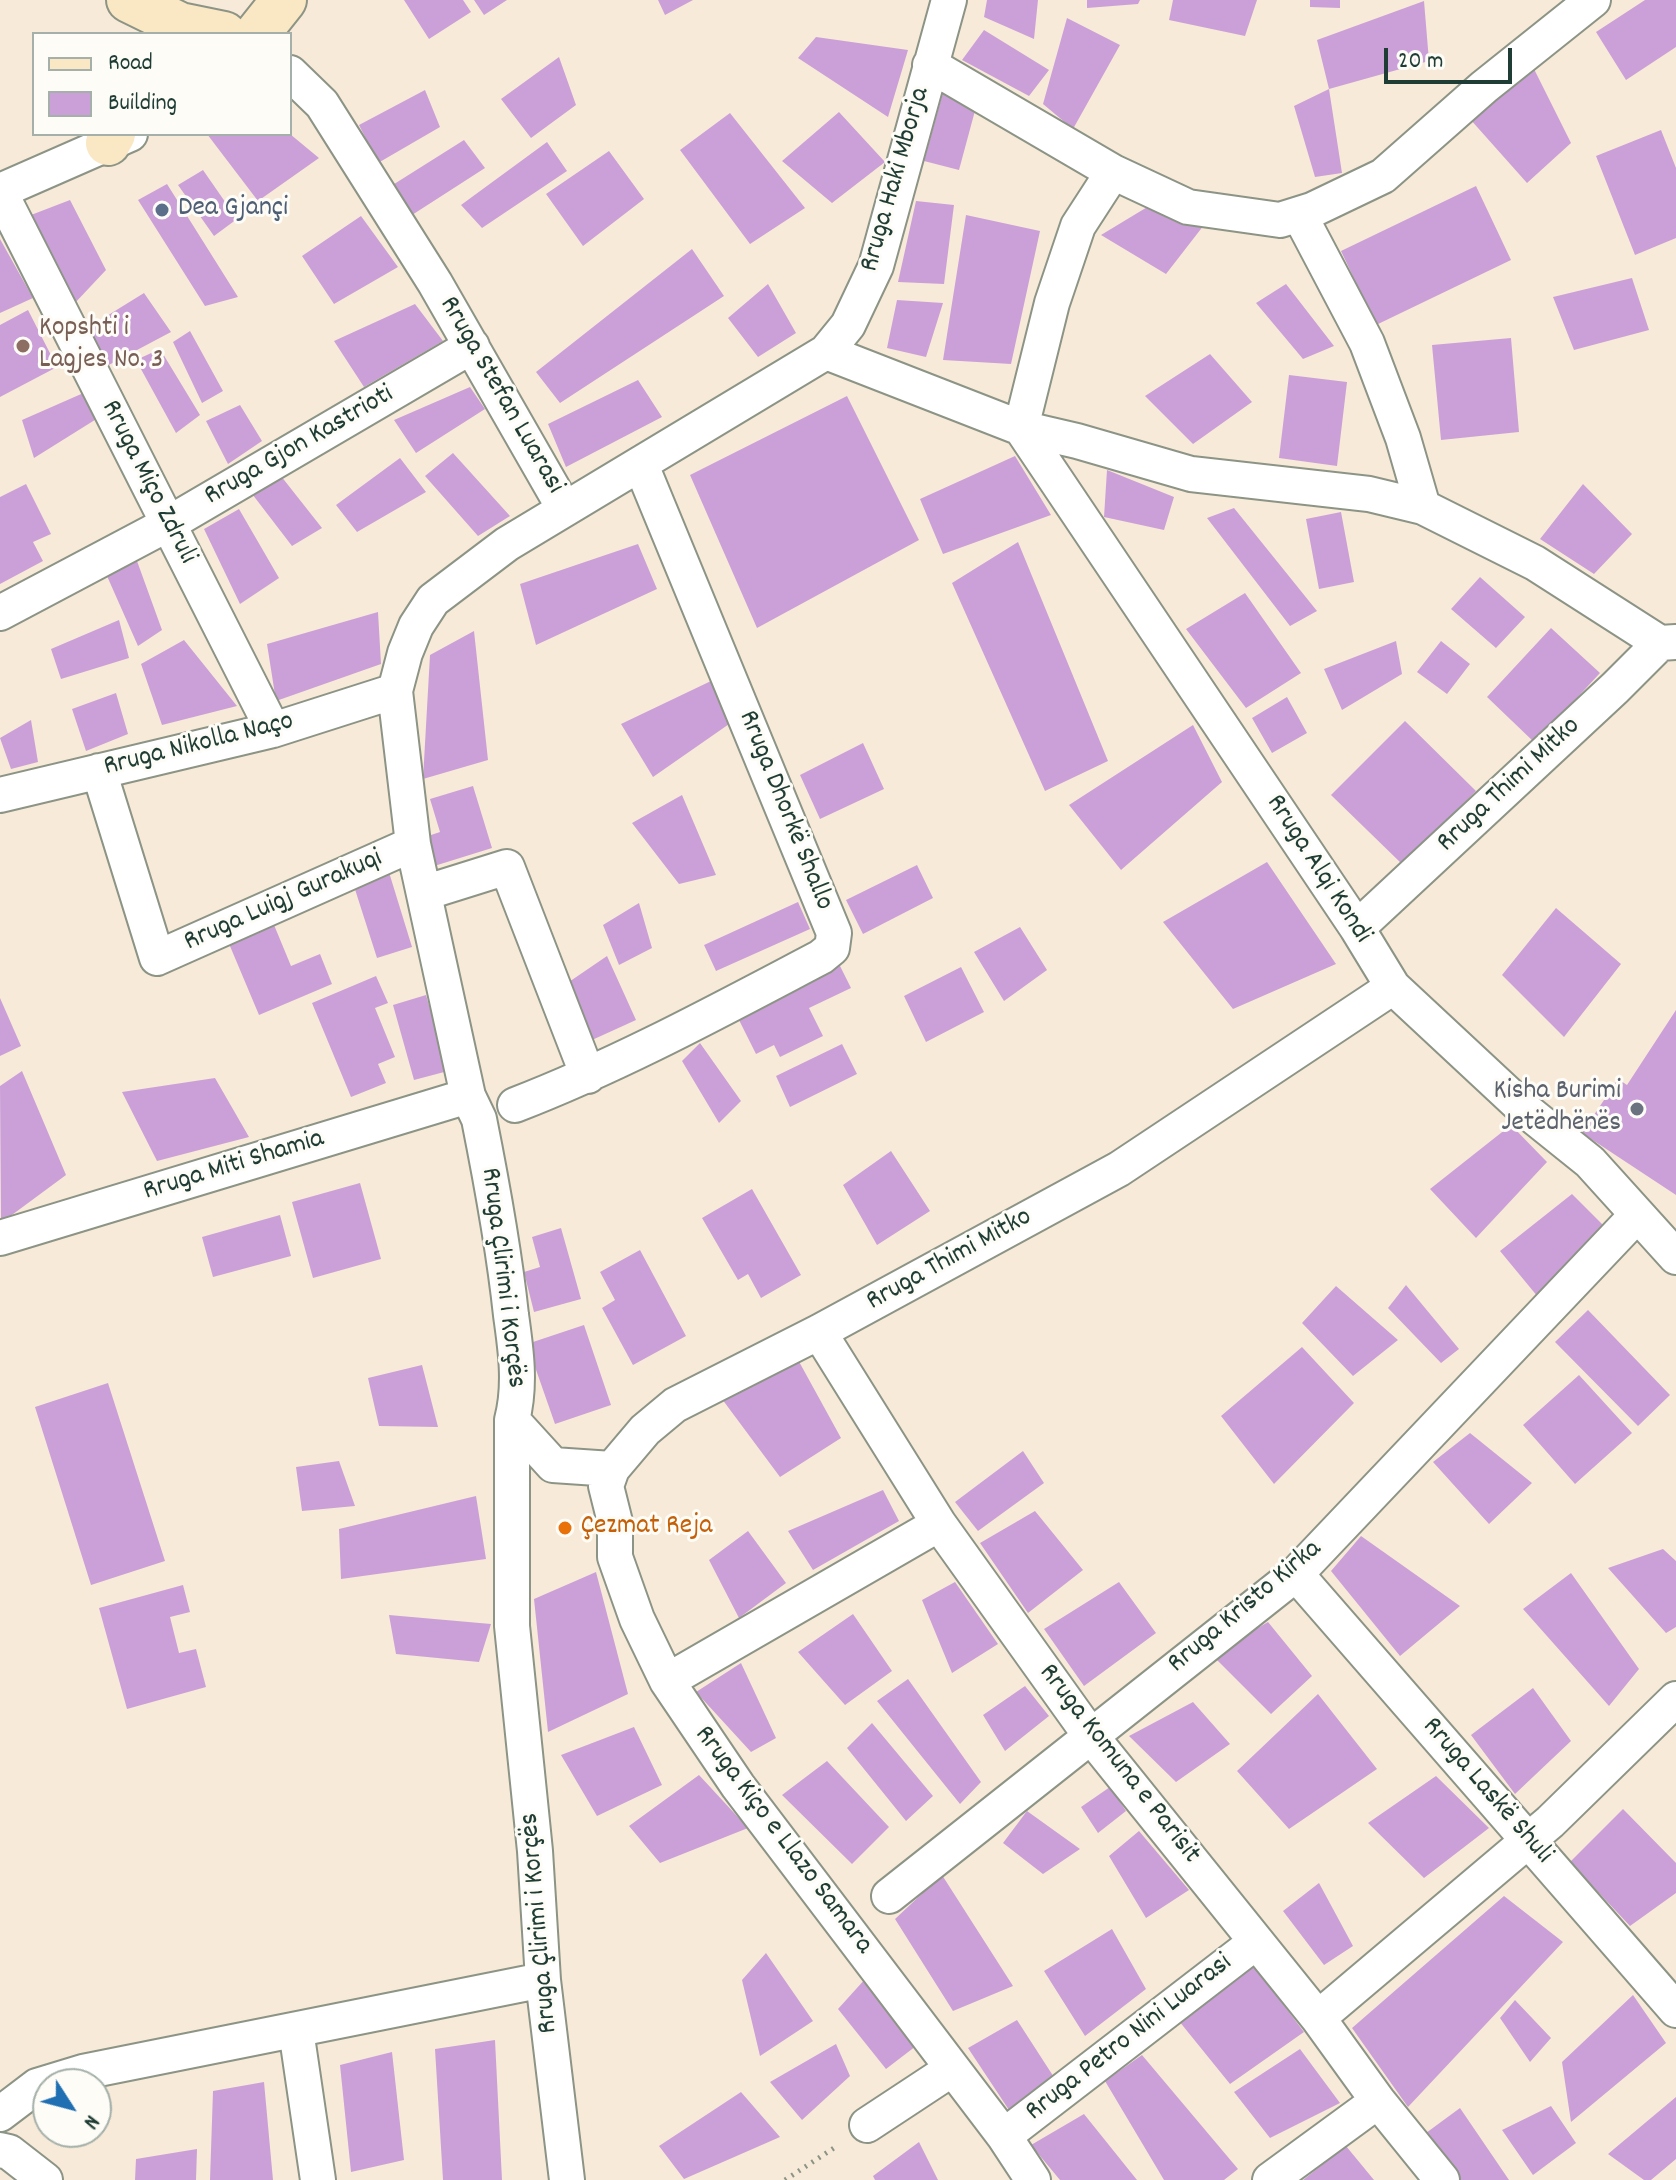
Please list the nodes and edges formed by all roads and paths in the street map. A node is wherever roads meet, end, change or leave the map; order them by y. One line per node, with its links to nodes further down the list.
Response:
1 (128, 0): 5 (main road); 6 (main road)
2 (284, 0): 7 (main road)
3 (949, 0): 8 (street, Rruga Haki Mborja)
4 (1593, 0): 13 (street)
5 (136, 32)
6 (214, 32)
7 (259, 32)
8 (930, 65): 11 (street); 15 (street, Rruga Haki Mborja)
9 (292, 75): 14 (street, Rruga Stefan Luarasi)
10 (117, 137): 12 (street)
11 (1113, 172): 13 (street); 16 (street)
12 (0, 191): 20 (street, Rruga Miço Zdruli)
13 (1299, 214): 18 (street)
14 (472, 346): 19 (street, Rruga Stefan Luarasi); 20 (street, Rruga Gjon Kastrioti)
15 (826, 352): 16 (street); 17 (street, Rruga Stefan Luarasi)
16 (1021, 428): 18 (street); 29 (street, Rruga Alqi Kondi)
17 (641, 465): 19 (street, Rruga Stefan Luarasi); 31 (street, Rruga Dhorkë Shallo)
18 (1423, 507): 22 (street)
19 (564, 508): 23 (street, Rruga Çlirimi i Korçës)
20 (168, 524): 21 (street, Rruga Gjon Kastrioti); 24 (street, Rruga Miço Zdruli)
21 (0, 613)
22 (1668, 642): 29 (street, Rruga Thimi Mitko)
23 (395, 691): 24 (street, Rruga Nikolla Naço); 27 (street, Rruga Çlirimi i Korçës)
24 (273, 730): 25 (street, Rruga Nikolla Naço)
25 (99, 771): 26 (street, Rruga Nikolla Naço); 27 (street, Rruga Luigj Gurakuqi)
26 (0, 795)
27 (413, 844): 28 (street, Rruga Çlirimi i Korçës)
28 (424, 893): 31 (street); 32 (street, Rruga Çlirimi i Korçës)
29 (1357, 928): 30 (street, Rruga Alqi Kondi)
30 (1393, 987): 34 (street, Rruga Alqi Kondi); 37 (street, Rruga Thimi Mitko)
31 (588, 1076): 33 (street, Rruga Dhorkë Shallo)
32 (468, 1096): 35 (street, Rruga Miti Shamia); 38 (street, Rruga Çlirimi i Korçës)
33 (515, 1105)
34 (1637, 1215): 36 (street, Rruga Alqi Kondi); 41 (street, Rruga Kristo Kirka)
35 (0, 1238)
36 (1676, 1257)
37 (819, 1332): 39 (street, Rruga Thimi Mitko); 40 (street, Rruga Komuna e Parisit)
38 (512, 1420): 39 (street); 48 (street, Rruga Çlirimi i Korçës)
39 (612, 1469): 42 (street, Rruga Kiço e Llazo Samara)
40 (939, 1524): 42 (street); 44 (street, Rruga Komuna e Parisit)
41 (1296, 1574): 44 (street, Rruga Kristo Kirka); 45 (street, Rruga Laskë Shuli)
42 (667, 1681): 52 (street, Rruga Kiço e Llazo Samara)
43 (1676, 1699): 45 (street)
44 (1090, 1735): 46 (street, Rruga Kristo Kirka); 47 (street, Rruga Komuna e Parisit)
45 (1527, 1840): 49 (street, Rruga Laskë Shuli); 50 (street)
46 (889, 1896)
47 (1256, 1942): 50 (street, Rruga Komuna e Parisit); 56 (street, Rruga Petro Nini Luarasi)
48 (543, 1980): 51 (street); 60 (street, Rruga Çlirimi i Korçës)
49 (1676, 2010)
50 (1318, 2018): 53 (street, Rruga Komuna e Parisit)
51 (296, 2030): 54 (street); 59 (street)
52 (952, 2069): 55 (street); 56 (street, Rruga Kiço e Llazo Samara)
53 (1378, 2101): 63 (street); 64 (street, Rruga Komuna e Parisit)
54 (0, 2114)
55 (867, 2125): 61 (path)
56 (1004, 2136): 62 (street, Rruga Kiço e Llazo Samara)
57 (0, 2150): 58 (street)
58 (45, 2180)
59 (318, 2180)
60 (567, 2180)
61 (785, 2180)
62 (1033, 2180)
63 (1270, 2180)
64 (1442, 2180)

